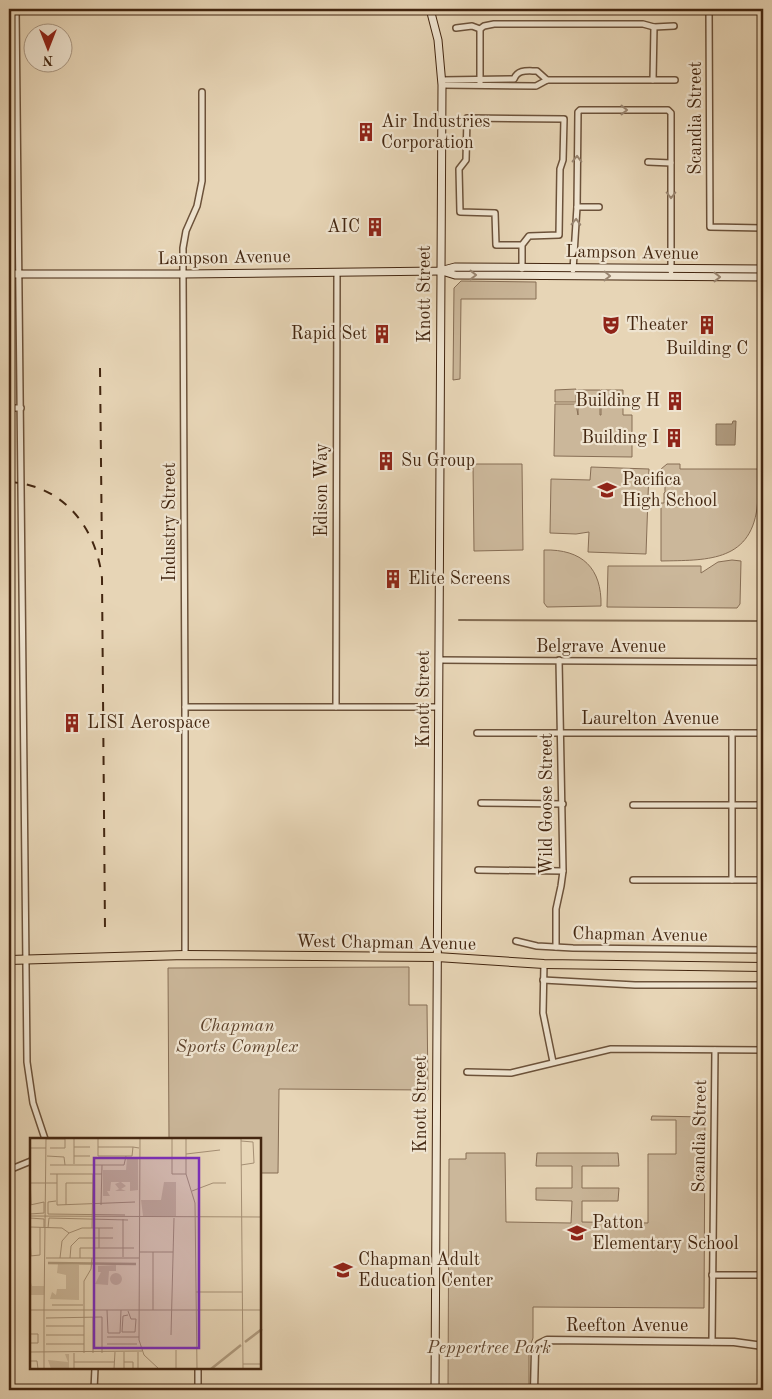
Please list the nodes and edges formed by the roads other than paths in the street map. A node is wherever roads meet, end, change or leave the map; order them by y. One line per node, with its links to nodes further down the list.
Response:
1 (16, 9): 29 (street)
2 (430, 9): 12 (main road, Knott Street)
3 (709, 9): 20 (street, Scandia Street)
4 (674, 26): 5 (street)
5 (654, 27): 7 (street); 10 (street)
6 (456, 28): 7 (street)
7 (480, 29): 13 (street)
8 (514, 79): 9 (street); 13 (street); 14 (street)
9 (547, 80): 10 (street); 14 (street)
10 (653, 80): 11 (street)
11 (675, 80)
12 (442, 82): 13 (street); 25 (main road, Knott Street)
13 (480, 83): 14 (street)
14 (514, 86)
15 (202, 92): 30 (street, Industry Street)
16 (648, 162): 17 (street)
17 (671, 163): 18 (street, one-way to 17); 27 (street, one-way to 27)
18 (577, 207): 19 (street); 23 (street, one-way to 18)
19 (599, 207)
20 (763, 228)
21 (522, 245): 21 (street); 22 (street)
22 (522, 267): 23 (main road, Lampson Avenue); 25 (main road, Lampson Avenue); 31 (street)
23 (573, 267): 27 (main road, Lampson Avenue); 32 (street)
24 (763, 269): 27 (main road, Lampson Avenue)
25 (440, 271): 26 (main road, Lampson Avenue); 31 (main road, Lampson Avenue, one-way to 31); 36 (main road, Knott Street)
26 (336, 272): 30 (main road, Lampson Avenue); 40 (street, Edison Way)
27 (671, 272): 32 (main road, Lampson Avenue, one-way to 27); 33 (main road, Lampson Avenue, one-way to 33)
28 (9, 274): 29 (main road, Lampson Avenue)
29 (18, 274): 30 (main road, Lampson Avenue); 35 (street)
30 (183, 274): 39 (street, Industry Street)
31 (522, 275): 32 (main road, Lampson Avenue)
32 (572, 276)
33 (763, 277)
34 (9, 408): 35 (street)
35 (21, 408): 62 (street)
36 (439, 660): 37 (street, Belgrave Avenue); 41 (main road, Knott Street)
37 (559, 660): 38 (street, Belgrave Avenue); 43 (street, Wild Goose Street)
38 (763, 662)
39 (186, 707): 40 (street); 59 (street, Industry Street)
40 (336, 707): 41 (street)
41 (439, 707): 60 (main road, Knott Street)
42 (477, 733): 43 (street, Laurelton Avenue)
43 (561, 733): 44 (street, Laurelton Avenue); 47 (street, Wild Goose Street)
44 (732, 733): 45 (street, Laurelton Avenue); 49 (street)
45 (763, 733)
46 (481, 804): 47 (street)
47 (563, 804): 52 (street, Wild Goose Street)
48 (633, 805): 49 (street)
49 (732, 805): 50 (street); 54 (street)
50 (763, 805)
51 (478, 870): 52 (street)
52 (563, 871): 57 (street, Wild Goose Street)
53 (633, 880): 54 (street)
54 (732, 880): 55 (street)
55 (763, 880)
56 (516, 941): 57 (street, Chapman Avenue)
57 (556, 947): 58 (street, Chapman Avenue)
58 (763, 950)
59 (185, 955): 60 (main road, West Chapman Avenue); 62 (main road, West Chapman Avenue)
60 (437, 956): 63 (main road, West Chapman Avenue); 82 (main road, Knott Street)
61 (9, 960): 62 (main road, West Chapman Avenue)
62 (27, 960): 71 (street)
63 (544, 964): 64 (main road, West Chapman Avenue); 65 (street)
64 (763, 967)
65 (544, 980): 66 (street); 69 (street)
66 (763, 985)
67 (714, 1050): 68 (street); 69 (street); 74 (street, Scandia Street)
68 (763, 1050)
69 (553, 1062): 70 (street)
70 (467, 1072)
71 (45, 1138)
72 (30, 1161): 73 (street)
73 (9, 1170)
74 (712, 1275): 75 (street); 76 (street, Scandia Street)
75 (763, 1275)
76 (712, 1342): 77 (street, Reefton Avenue); 83 (street, Reefton Avenue)
77 (763, 1346)
78 (94, 1369): 80 (street)
79 (198, 1369): 81 (street)
80 (94, 1390)
81 (198, 1390)
82 (435, 1390)
83 (534, 1390)

